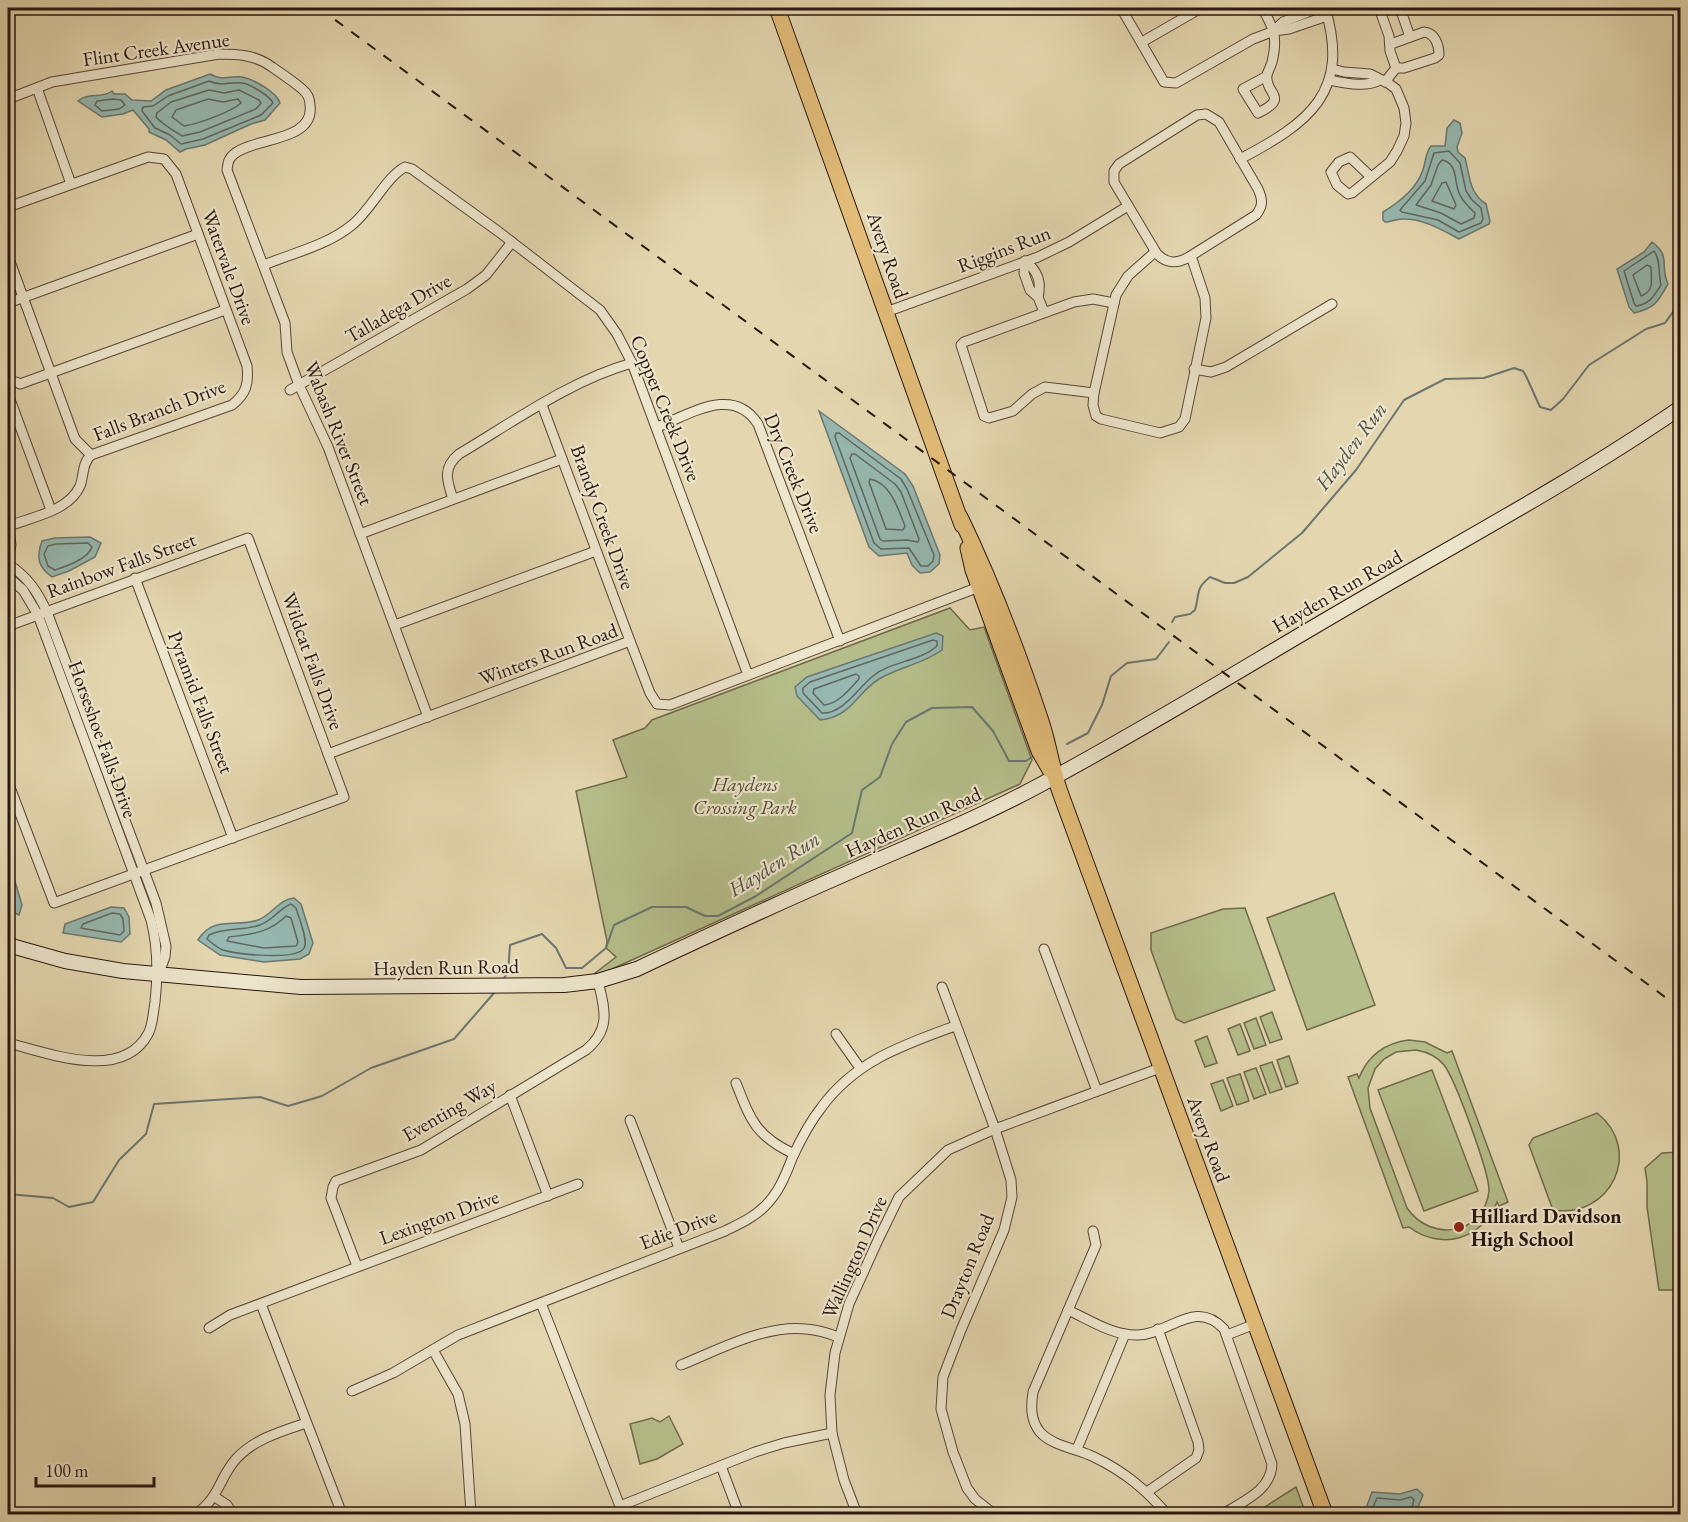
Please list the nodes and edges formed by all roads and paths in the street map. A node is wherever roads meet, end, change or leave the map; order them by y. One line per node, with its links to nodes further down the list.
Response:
1 (777, 8): 38 (main road, Avery Road)
2 (1121, 8): 11 (street)
3 (1201, 8): 11 (street)
4 (1262, 8): 9 (street)
5 (1318, 8): 9 (street)
6 (1379, 8): 12 (street)
7 (1400, 8): 10 (street)
8 (1326, 12): 9 (street); 14 (street)
9 (1274, 31): 11 (street); 15 (street)
10 (1410, 37): 12 (street); 13 (street)
11 (1142, 42)
12 (1391, 44): 13 (street)
13 (1396, 68): 17 (street)
14 (1332, 69): 16 (street); 17 (street)
15 (1267, 76)
16 (1329, 80): 17 (street); 20 (street)
17 (1383, 81): 22 (street)
18 (37, 88): 19 (street, Flint Creek Avenue); 21 (street, Flint Creek Avenue); 23 (street)
19 (8, 99)
20 (1240, 159): 24 (street); 29 (street)
21 (228, 161): 32 (street, Wabash River Street)
22 (1371, 177)
23 (71, 184): 25 (street); 26 (street, Watervale Drive)
24 (1128, 206): 28 (street); 31 (street, Riggins Run)
25 (8, 207)
26 (198, 234): 33 (street); 37 (street, Watervale Drive)
27 (512, 242): 32 (street, Copper Creek Drive); 40 (street, Copper Creek Drive); 44 (street, Talladega Drive)
28 (1155, 252): 29 (street); 35 (street)
29 (1191, 255): 41 (street)
30 (8, 256): 33 (street)
31 (1025, 261): 38 (street, Riggins Run); 39 (street)
32 (264, 265): 44 (street, Wabash River Street)
33 (22, 298): 34 (street); 42 (street)
34 (8, 303)
35 (1114, 303): 39 (street); 47 (street)
36 (1332, 304): 41 (street)
37 (225, 310): 42 (street); 46 (street, Watervale Drive)
38 (886, 312): 56 (main road, Avery Road)
39 (1044, 312): 47 (street)
40 (632, 363): 49 (street); 51 (street, Copper Creek Drive)
41 (1194, 369): 47 (street)
42 (50, 373): 43 (street); 52 (street)
43 (16, 382)
44 (299, 385): 45 (street, Talladega Drive); 58 (street, Wabash River Street)
45 (290, 390)
46 (246, 391): 52 (street, Falls Branch Drive)
47 (1094, 393)
48 (8, 394): 55 (street)
49 (542, 405): 53 (street, Brandy Creek Drive); 54 (street)
50 (1680, 408): 74 (main road, Hayden Run Road)
51 (657, 427): 70 (street, Dry Creek Drive); 71 (street, Copper Creek Drive)
52 (91, 455): 55 (street, Falls Branch Drive)
53 (562, 459): 54 (street); 60 (street, Brandy Creek Drive)
54 (453, 499): 58 (street)
55 (51, 510): 57 (street, Falls Branch Drive)
56 (960, 517): 65 (main road, Avery Road); 74 (main road, Avery Road)
57 (8, 523): 61 (street)
58 (360, 534): 67 (street, Wabash River Street)
59 (248, 538): 64 (street, Rainbow Falls Street); 73 (street, Wildcat Falls Drive)
60 (596, 551): 67 (street); 69 (street, Brandy Creek Drive)
61 (8, 558)
62 (8, 564): 66 (street)
63 (8, 577): 66 (street)
64 (135, 578): 66 (street, Rainbow Falls Street); 76 (street, Pyramid Falls Street)
65 (980, 587): 70 (street, Winters Run Road); 74 (main road, Avery Road)
66 (43, 613): 68 (street, Rainbow Falls Street); 77 (street, Horseshoe Falls Drive); 78 (street, Horseshoe Falls Drive)
67 (394, 625): 72 (street, Wabash River Street)
68 (8, 626)
69 (630, 641): 71 (street, Winters Run Road); 72 (street, Winters Run Road)
70 (840, 641): 71 (street, Winters Run Road)
71 (748, 675)
72 (428, 717): 73 (street, Winters Run Road)
73 (328, 754): 76 (street, Wildcat Falls Drive)
74 (1055, 778): 82 (main road, Hayden Run Road); 88 (main road, Avery Road)
75 (8, 782): 78 (street)
76 (233, 838): 77 (street)
77 (145, 871): 78 (street); 81 (street, Horseshoe Falls Drive)
78 (135, 875): 81 (street, Horseshoe Falls Drive)
79 (8, 945): 81 (main road, Hayden Run Road)
80 (1044, 949): 90 (street)
81 (158, 975): 82 (main road, Hayden Run Road); 86 (street)
82 (598, 981): 91 (street, Eventing Way)
83 (942, 987): 84 (street, Drayton Road)
84 (955, 1026): 87 (street, Edie Drive); 93 (street, Drayton Road)
85 (836, 1034): 87 (street)
86 (8, 1043)
87 (860, 1068): 94 (street, Edie Drive)
88 (1160, 1068): 90 (street, Wallington Drive); 103 (main road, Avery Road)
89 (736, 1083): 94 (street)
90 (1097, 1091): 93 (street, Wallington Drive)
91 (510, 1095): 96 (street); 99 (street, Eventing Way)
92 (630, 1120): 98 (street)
93 (995, 1129): 108 (street, Wallington Drive); 125 (street, Drayton Road)
94 (794, 1154): 98 (street, Edie Drive)
95 (578, 1185): 96 (street, Lexington Drive)
96 (548, 1196): 99 (street, Lexington Drive)
97 (1093, 1231): 102 (street)
98 (679, 1248): 100 (street, Edie Drive)
99 (357, 1266): 101 (street, Lexington Drive)
100 (541, 1303): 109 (street, Edie Drive); 118 (street)
101 (261, 1304): 104 (street, Lexington Drive); 112 (street)
102 (1068, 1310): 106 (street); 114 (street)
103 (1255, 1324): 107 (street); 128 (main road, Avery Road)
104 (209, 1328)
105 (1158, 1329): 106 (street); 107 (street); 116 (street)
106 (1125, 1334): 114 (street)
107 (1227, 1335): 127 (street)
108 (838, 1337): 110 (street); 113 (street, Wallington Drive)
109 (433, 1350): 111 (street, Edie Drive); 122 (street)
110 (681, 1365)
111 (352, 1391)
112 (306, 1423): 117 (street); 121 (street)
113 (832, 1433): 115 (street); 124 (street, Wallington Drive)
114 (1077, 1449): 116 (street)
115 (721, 1466): 118 (street); 123 (street)
116 (1147, 1492): 126 (street)
117 (215, 1497): 119 (street); 120 (street)
118 (621, 1510)
119 (196, 1515)
120 (233, 1515)
121 (342, 1515)
122 (471, 1515)
123 (740, 1515)
124 (857, 1515)
125 (994, 1515)
126 (1167, 1515)
127 (1223, 1515)
128 (1325, 1515)

